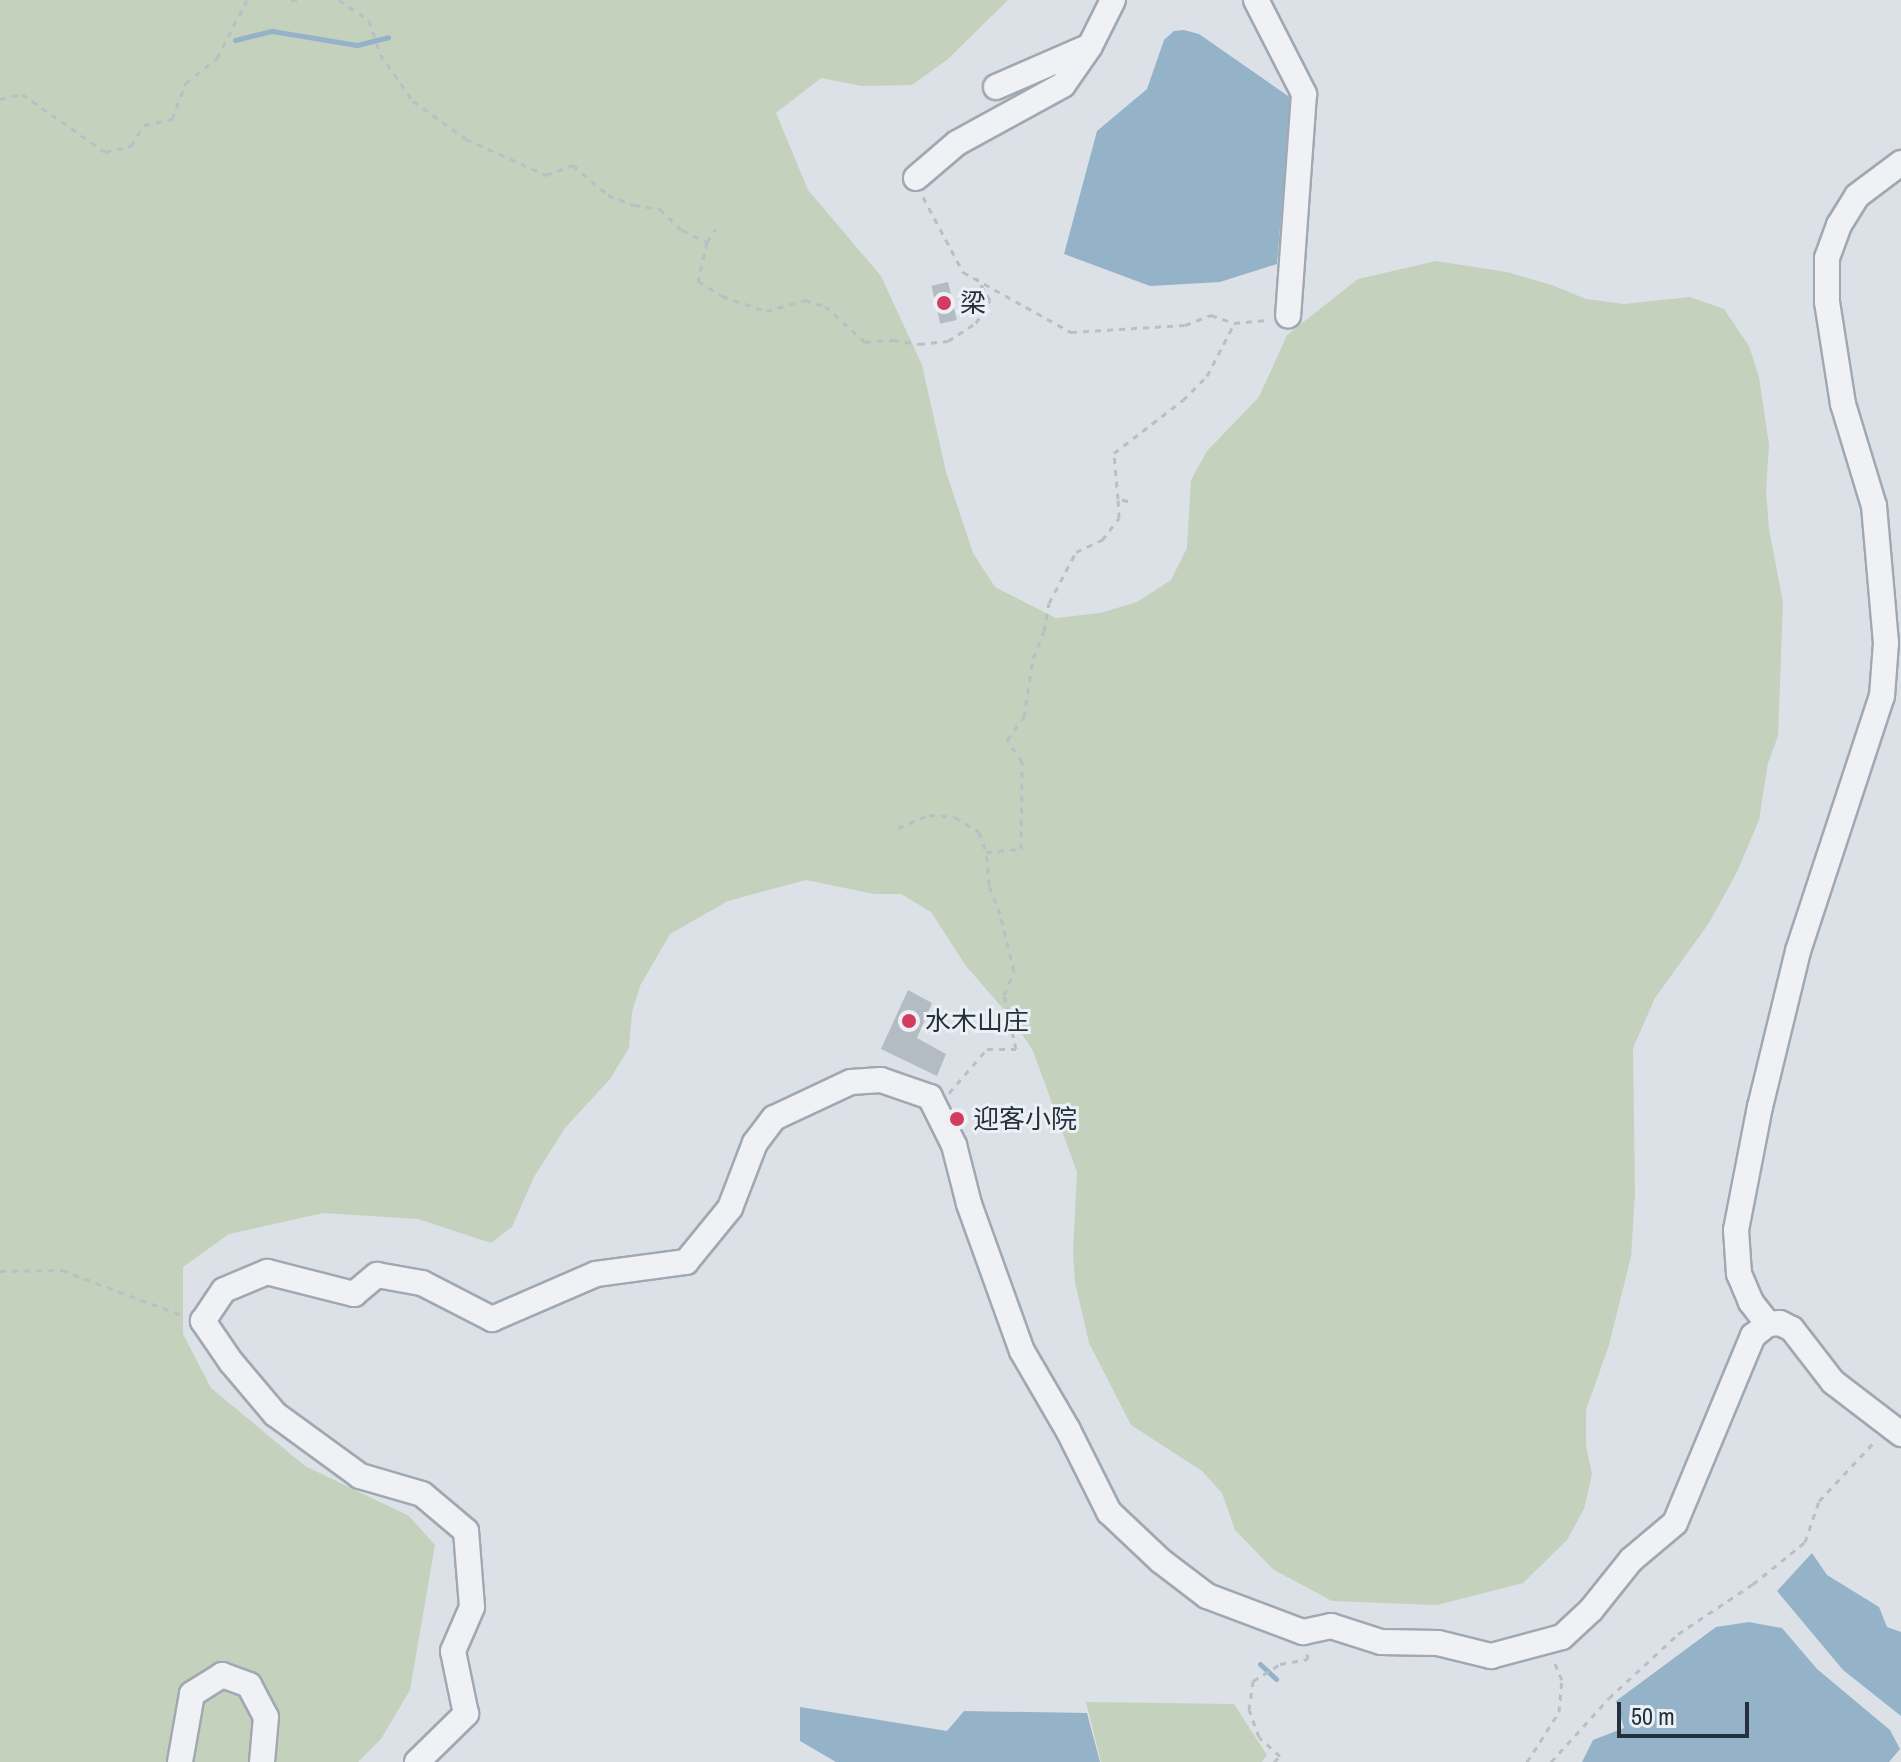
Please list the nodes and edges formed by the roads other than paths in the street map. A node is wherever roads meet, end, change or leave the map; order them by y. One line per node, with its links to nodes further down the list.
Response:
1 (1113, 0): 3 (street)
2 (1256, 0): 7 (street)
3 (1090, 46): 4 (street); 6 (street)
4 (996, 87)
5 (1901, 163): 8 (street)
6 (916, 178)
7 (1288, 315)
8 (1892, 594): 9 (street)
9 (1768, 1324): 10 (street); 13 (street)
10 (1895, 1430)
11 (180, 1762): 12 (street)
12 (262, 1762)
13 (417, 1762)

